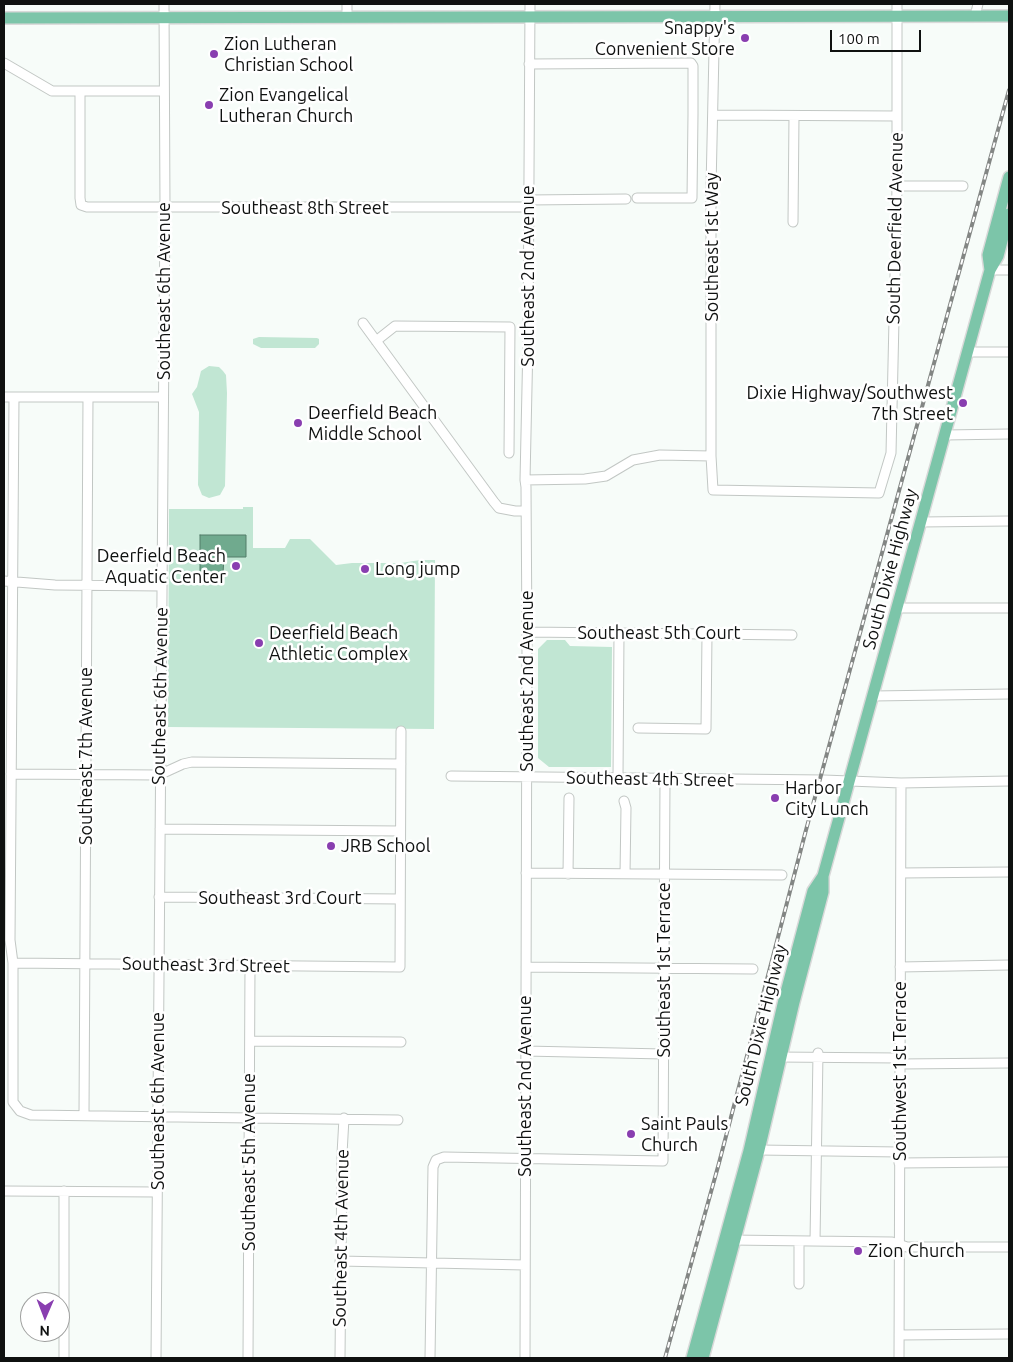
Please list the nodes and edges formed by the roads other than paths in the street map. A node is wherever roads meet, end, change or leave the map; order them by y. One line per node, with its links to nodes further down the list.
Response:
1 (164, 4): 13 (street, Southeast 6th Avenue)
2 (347, 4): 7 (street)
3 (530, 4): 8 (street, Southeast 2nd Avenue)
4 (715, 4): 9 (street, Southeast 1st Way)
5 (897, 4): 10 (street, South Deerfield Avenue)
6 (978, 4): 11 (street)
7 (347, 16): 8 (main road); 13 (main road)
8 (529, 16): 9 (main road); 16 (street, Southeast 2nd Avenue)
9 (714, 16): 10 (main road); 19 (street, Southeast 1st Way)
10 (897, 16): 11 (main road); 21 (street, South Deerfield Avenue)
11 (975, 16): 12 (main road)
12 (1009, 16)
13 (164, 17): 14 (main road); 17 (street, Southeast 6th Avenue)
14 (4, 18)
15 (4, 63): 18 (street)
16 (529, 64): 25 (street); 27 (street, Southeast 2nd Avenue)
17 (163, 91): 18 (street); 28 (street, Southeast 6th Avenue)
18 (80, 92): 28 (street, Southeast 8th Street)
19 (713, 115): 20 (street); 48 (street, Southeast 1st Way)
20 (794, 116): 21 (street); 30 (street)
21 (897, 116): 23 (street, South Deerfield Avenue)
22 (1009, 177): 31 (main road, South Dixie Highway)
23 (897, 186): 24 (street); 50 (street, South Deerfield Avenue)
24 (963, 186)
25 (637, 198)
26 (626, 199): 27 (street, Southeast 8th Street)
27 (528, 203): 28 (street, Southeast 8th Street); 36 (street, Southeast 2nd Avenue)
28 (165, 208): 42 (street, Southeast 6th Avenue)
29 (1009, 214): 31 (main road, South Dixie Highway)
30 (793, 222)
31 (990, 270): 32 (street); 37 (main road, South Dixie Highway)
32 (1009, 270)
33 (363, 323): 34 (street)
34 (376, 341): 35 (street); 51 (street)
35 (510, 350): 36 (street); 45 (street)
36 (528, 350): 46 (street, Southeast 2nd Avenue)
37 (968, 352): 38 (street); 43 (main road, South Dixie Highway)
38 (1009, 352)
39 (4, 397): 40 (street)
40 (14, 397): 41 (street); 55 (street)
41 (88, 397): 42 (street); 56 (street, Southeast 7th Avenue)
42 (163, 397): 57 (street, Southeast 6th Avenue)
43 (945, 434): 44 (street); 53 (main road, South Dixie Highway)
44 (1009, 434)
45 (509, 437): 46 (street); 47 (street)
46 (527, 437): 49 (street, Southeast 2nd Avenue)
47 (509, 454)
48 (711, 456): 49 (street); 50 (street, Southeast 1st Way)
49 (525, 480): 51 (street, Southeast 2nd Avenue)
50 (712, 490)
51 (526, 511): 60 (street, Southeast 2nd Avenue)
52 (1009, 521): 53 (street)
53 (921, 522): 58 (main road, South Dixie Highway)
54 (4, 581): 55 (street)
55 (13, 583): 56 (street); 69 (street)
56 (87, 586): 57 (street); 70 (street, Southeast 7th Avenue)
57 (162, 586): 71 (street, Southeast 6th Avenue)
58 (897, 608): 59 (street); 65 (main road, South Dixie Highway)
59 (1009, 608)
60 (527, 632): 61 (street, Southeast 5th Court); 73 (street, Southeast 2nd Avenue)
61 (619, 633): 62 (street, Southeast 5th Court); 74 (street)
62 (707, 634): 63 (street, Southeast 5th Court); 66 (street)
63 (792, 634)
64 (1009, 694): 65 (street)
65 (873, 696): 77 (main road, South Dixie Highway)
66 (638, 728)
67 (401, 731): 68 (street)
68 (401, 764): 71 (street); 82 (street)
69 (11, 774): 70 (street); 83 (street)
70 (85, 775): 71 (street); 94 (street, Southeast 7th Avenue)
71 (159, 775): 81 (street, Southeast 6th Avenue)
72 (451, 776): 73 (street, Southeast 4th Street)
73 (527, 777): 74 (street, Southeast 4th Street); 85 (street, Southeast 2nd Avenue)
74 (618, 778): 75 (street, Southeast 4th Street)
75 (665, 779): 77 (street, Southeast 4th Street); 89 (street, Southeast 1st Terrace)
76 (1009, 780): 78 (street, Southeast 4th Street)
77 (850, 781): 78 (street, Southeast 4th Street); 108 (main road, South Dixie Highway)
78 (901, 783): 86 (street, Southwest 1st Terrace)
79 (569, 798): 87 (street)
80 (624, 801): 88 (street)
81 (160, 829): 82 (street); 91 (street, Southeast 6th Avenue)
82 (400, 831): 92 (street)
83 (7, 869): 93 (street)
84 (1009, 872): 86 (street)
85 (526, 873): 87 (street); 98 (street, Southeast 2nd Avenue)
86 (901, 873): 99 (street, Southwest 1st Terrace)
87 (568, 874): 88 (street)
88 (625, 874): 89 (street)
89 (664, 875): 90 (street); 100 (street, Southeast 1st Terrace)
90 (782, 875)
91 (159, 898): 92 (street, Southeast 3rd Court); 95 (street, Southeast 6th Avenue)
92 (400, 899): 97 (street, Southeast 3rd Street)
93 (13, 963): 94 (street, Southeast 3rd Street); 107 (street)
94 (85, 964): 95 (street, Southeast 3rd Street); 111 (street, Southeast 7th Avenue)
95 (159, 965): 97 (street, Southeast 3rd Street); 112 (street, Southeast 6th Avenue)
96 (1009, 965): 99 (street)
97 (250, 966): 102 (street, Southeast 5th Avenue)
98 (526, 967): 100 (street); 104 (street, Southeast 2nd Avenue)
99 (900, 967): 109 (street, Southwest 1st Terrace)
100 (664, 968): 101 (street); 105 (street, Southeast 1st Terrace)
101 (753, 969)
102 (250, 1041): 103 (street); 113 (street, Southeast 5th Avenue)
103 (400, 1042)
104 (525, 1052): 105 (street); 119 (street, Southeast 2nd Avenue)
105 (664, 1054): 119 (street, Southeast 1st Terrace)
106 (818, 1056): 108 (street); 109 (street); 117 (street)
107 (8, 1057): 111 (street)
108 (776, 1057): 116 (main road, South Dixie Highway); 125 (main road, South Dixie Highway)
109 (899, 1061): 110 (street); 118 (street, Southwest 1st Terrace)
110 (1009, 1063)
111 (84, 1115): 112 (street)
112 (157, 1116): 113 (street); 124 (street, Southeast 6th Avenue)
113 (250, 1117): 114 (street); 138 (street, Southeast 5th Avenue)
114 (344, 1118): 115 (street); 130 (street, Southeast 4th Avenue)
115 (398, 1120)
116 (759, 1150): 117 (street); 125 (main road, South Dixie Highway)
117 (817, 1152): 118 (street); 127 (street)
118 (899, 1152): 121 (street, Southwest 1st Terrace)
119 (525, 1158): 131 (street); 132 (street, Southeast 2nd Avenue)
120 (1009, 1162): 121 (street)
121 (899, 1163): 128 (street, Southwest 1st Terrace)
122 (4, 1191): 123 (street)
123 (64, 1191): 124 (street); 136 (street)
124 (157, 1192): 137 (street, Southeast 6th Avenue)
125 (730, 1240): 126 (street); 142 (main road, South Dixie Highway); 143 (main road, South Dixie Highway)
126 (799, 1241): 127 (street); 133 (street)
127 (815, 1241): 128 (street)
128 (899, 1244): 129 (street); 135 (street, Southwest 1st Terrace)
129 (1009, 1247)
130 (340, 1261): 131 (street); 139 (street, Southeast 4th Avenue)
131 (432, 1262): 132 (street); 140 (street)
132 (525, 1265): 141 (street, Southeast 2nd Avenue)
133 (799, 1284)
134 (1009, 1334): 135 (street)
135 (899, 1335): 144 (street, Southwest 1st Terrace)
136 (64, 1358)
137 (156, 1358)
138 (248, 1358)
139 (340, 1358)
140 (430, 1358)
141 (525, 1358)
142 (692, 1358)
143 (703, 1358)
144 (899, 1358)

